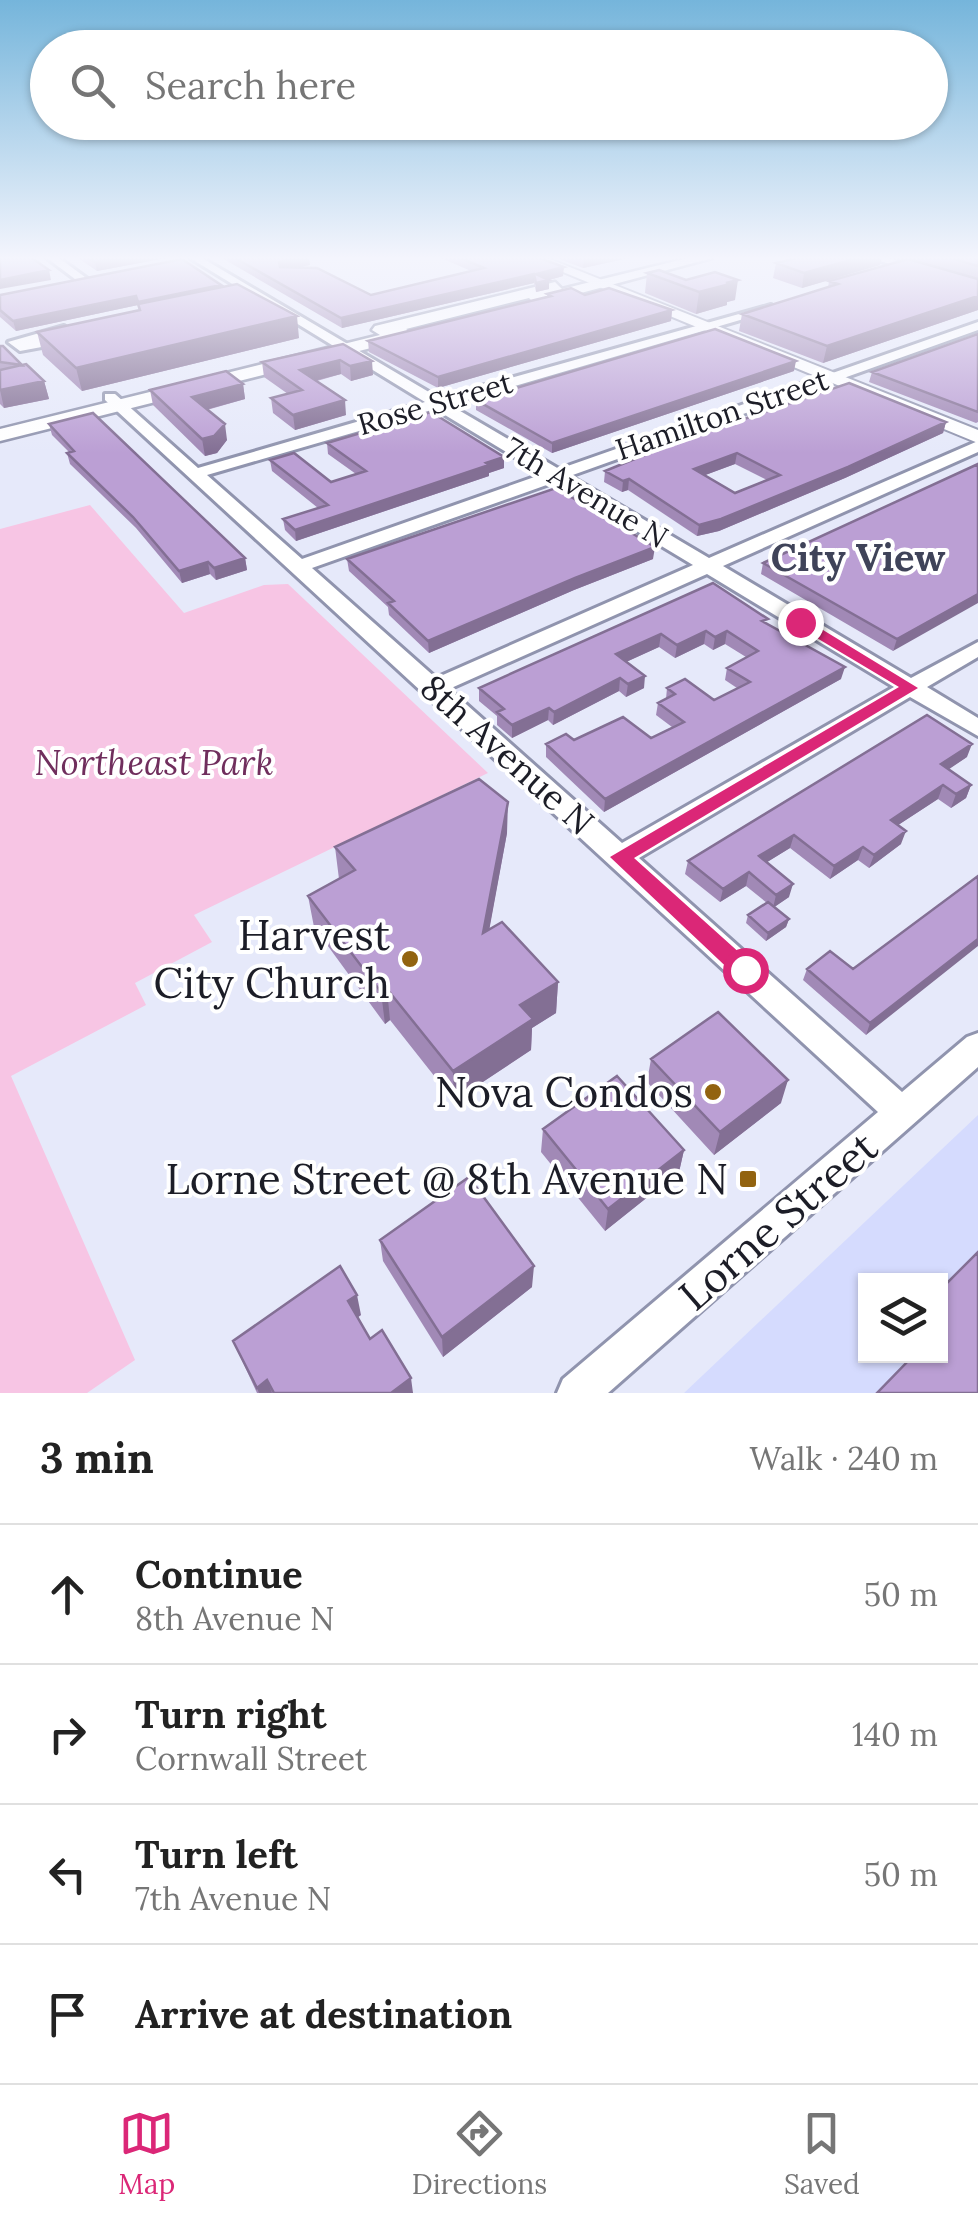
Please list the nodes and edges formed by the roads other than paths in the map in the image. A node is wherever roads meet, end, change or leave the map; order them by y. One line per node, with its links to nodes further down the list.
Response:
1 (303, 323): 7 (street, 7th Avenue N)
2 (429, 323): 7 (main road)
3 (697, 323): 5 (street)
4 (715, 323): 5 (street, Rose Street)
5 (705, 326): 8 (street); 10 (street, Rose Street)
6 (978, 326): 8 (street, Hamilton Street)
7 (340, 345): 9 (main road); 10 (street, 7th Avenue N)
8 (831, 377): 13 (street); 16 (street, Hamilton Street)
9 (114, 401): 11 (main road); 12 (main road); 15 (street, 8th Avenue N)
10 (438, 403): 15 (street, Rose Street); 16 (street, 7th Avenue N)
11 (0, 425)
12 (0, 435)
13 (978, 436)
14 (978, 446): 17 (street)
15 (194, 474): 18 (street, 8th Avenue N)
16 (555, 474): 17 (street, 7th Avenue N); 18 (street, Hamilton Street)
17 (706, 566): 20 (street); 21 (street, 7th Avenue N)
18 (298, 567): 20 (street, 8th Avenue N)
19 (978, 648): 21 (street)
20 (433, 688): 23 (street, 8th Avenue N)
21 (910, 688): 22 (street, 7th Avenue N); 23 (street)
22 (978, 728)
23 (620, 857): 25 (street, 8th Avenue N)
24 (978, 1047): 25 (street, Lorne Street)
25 (903, 1114): 26 (street, Lorne Street)
26 (578, 1393)

